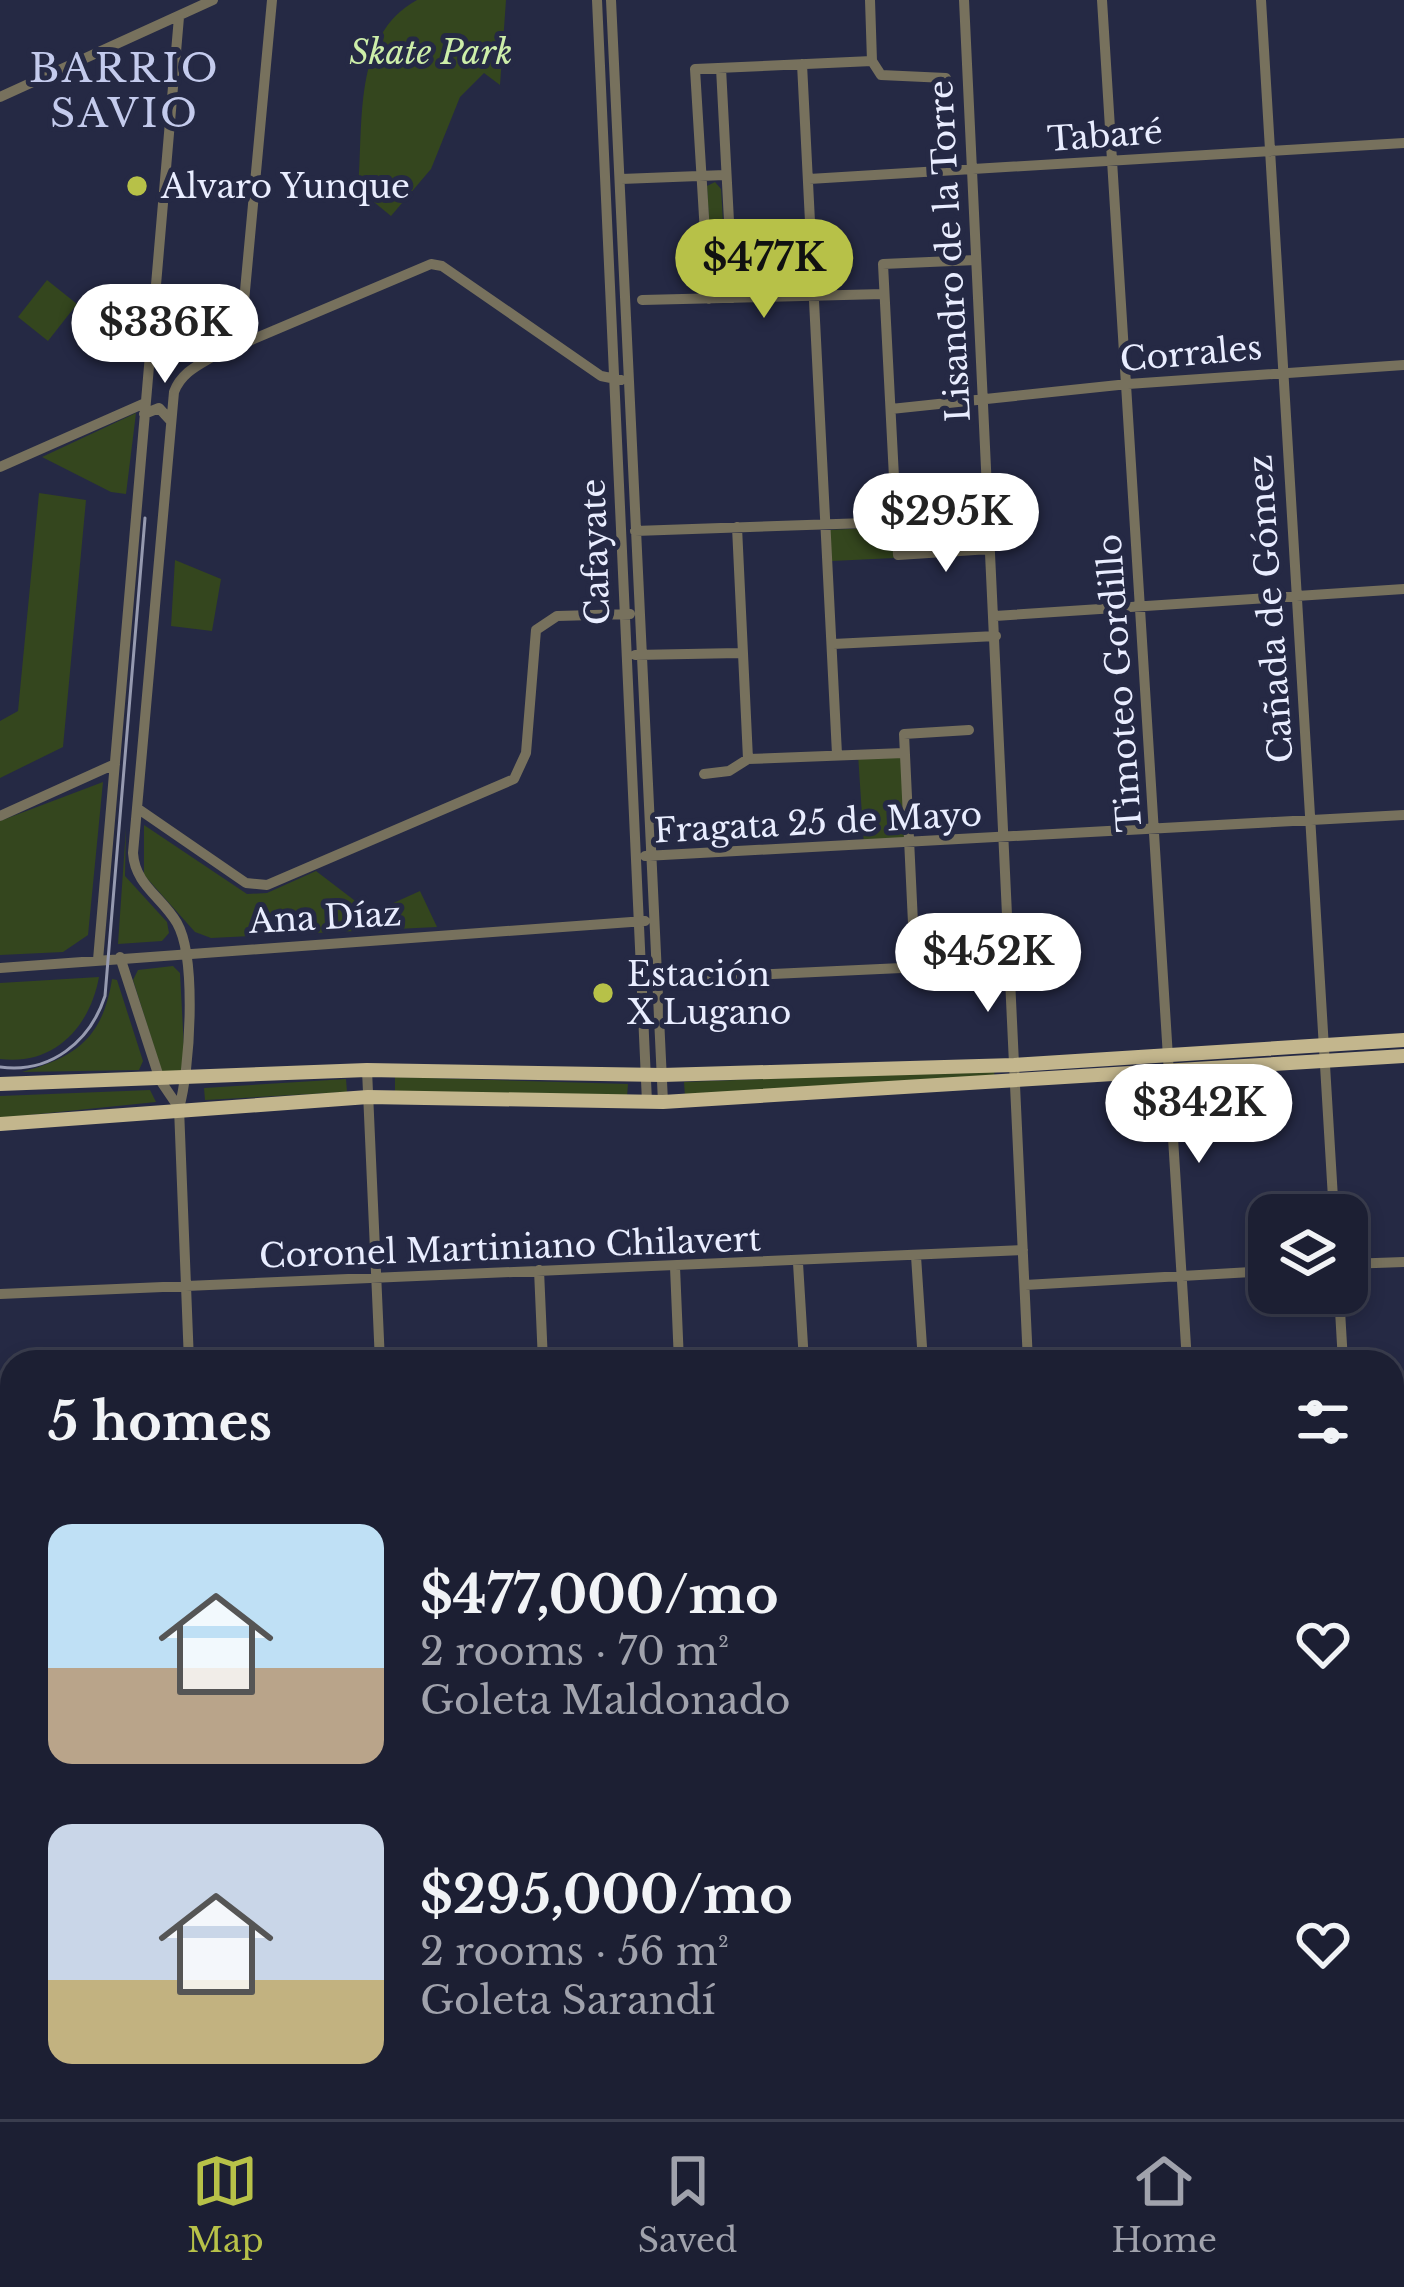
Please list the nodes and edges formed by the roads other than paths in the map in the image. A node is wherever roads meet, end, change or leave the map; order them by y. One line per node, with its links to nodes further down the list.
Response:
1 (213, 0): 9 (street)
2 (272, 0): 30 (street)
3 (597, 0): 22 (street, Cafayate)
4 (611, 0): 23 (street, Cafayate)
5 (870, 0): 10 (street)
6 (964, 0): 18 (street, Lisandro de la Torre)
7 (1102, 0): 17 (street, Timoteo Gordillo)
8 (1261, 0): 16 (street, Cañada de Gómez)
9 (178, 17): 14 (street); 37 (street)
10 (872, 61): 11 (street); 13 (street)
11 (802, 64): 12 (street); 21 (street)
12 (721, 68): 19 (street); 20 (street)
13 (946, 78)
14 (0, 98)
15 (1404, 143): 16 (street, Tabaré)
16 (1270, 151): 17 (street, Tabaré); 32 (street, Cañada de Gómez)
17 (1114, 161): 18 (street, Tabaré); 35 (street, Timoteo Gordillo)
18 (974, 170): 21 (street, Tabaré); 24 (street, Lisandro de la Torre)
19 (702, 176): 20 (street); 23 (street); 28 (street)
20 (725, 176): 27 (street)
21 (809, 178): 26 (street)
22 (607, 179): 23 (street); 34 (street, Cafayate)
23 (623, 179): 33 (street, Cafayate)
24 (976, 260): 25 (street); 36 (street, Lisandro de la Torre)
25 (884, 295): 26 (street); 38 (street)
26 (816, 296): 27 (street); 44 (street)
27 (734, 298): 28 (street)
28 (709, 299): 29 (street)
29 (642, 300)
30 (227, 350): 34 (street); 39 (street)
31 (1404, 365): 32 (street, Corrales)
32 (1282, 372): 35 (street, Corrales); 49 (street, Cañada de Gómez)
33 (631, 379): 34 (street); 46 (street, Cafayate)
34 (615, 380): 51 (street, Cafayate)
35 (1128, 384): 36 (street, Corrales); 50 (street, Timoteo Gordillo)
36 (982, 401): 38 (street, Corrales); 47 (street, Lisandro de la Torre)
37 (144, 408): 39 (street); 40 (street); 41 (street)
38 (891, 409): 43 (street)
39 (170, 420): 42 (street)
40 (0, 467)
41 (138, 475): 42 (street); 63 (street)
42 (164, 478): 65 (street)
43 (896, 521): 44 (street); 47 (street)
44 (825, 524): 45 (street); 55 (street)
45 (737, 527): 46 (street); 56 (street)
46 (635, 531): 52 (street, Cafayate)
47 (991, 549): 53 (street, Lisandro de la Torre)
48 (1404, 590): 49 (street)
49 (1295, 596): 50 (street); 69 (street, Cañada de Gómez)
50 (1140, 607): 53 (street); 70 (street, Timoteo Gordillo)
51 (624, 614): 52 (street); 58 (street, Cafayate); 65 (street)
52 (640, 614): 57 (street, Cafayate)
53 (994, 616): 54 (street, Lisandro de la Torre)
54 (996, 636): 55 (street); 71 (street, Lisandro de la Torre)
55 (833, 644): 61 (street)
56 (740, 653): 57 (street); 62 (street)
57 (642, 655): 58 (street); 74 (street, Cafayate)
58 (626, 656): 73 (street, Cafayate)
59 (969, 730): 60 (street)
60 (904, 753): 61 (street); 72 (street)
61 (837, 754): 62 (street)
62 (748, 759): 64 (street)
63 (115, 764): 67 (street); 68 (street)
64 (704, 774)
65 (136, 813): 68 (street); 77 (street)
66 (1404, 815): 69 (street, Fragata 25 de Mayo)
67 (0, 816)
68 (111, 816): 79 (street)
69 (1311, 822): 70 (street, Fragata 25 de Mayo); 86 (street, Cañada de Gómez)
70 (1155, 831): 71 (street, Fragata 25 de Mayo); 88 (street, Timoteo Gordillo)
71 (1003, 840): 72 (street, Fragata 25 de Mayo); 80 (street, Lisandro de la Torre)
72 (910, 844): 74 (street, Fragata 25 de Mayo); 81 (street)
73 (635, 856): 74 (street, Fragata 25 de Mayo); 76 (street, Cafayate)
74 (651, 856): 75 (street, Cafayate)
75 (654, 920): 76 (street, Ana Díaz); 84 (street, Cafayate)
76 (638, 921): 77 (street, Ana Díaz); 83 (street, Cafayate)
77 (184, 952): 78 (street, Ana Díaz); 92 (street)
78 (120, 957): 79 (street, Ana Díaz); 93 (street)
79 (98, 960): 82 (street, Ana Díaz)
80 (1009, 963): 81 (street); 90 (street, Lisandro de la Torre)
81 (915, 965): 84 (street)
82 (0, 968)
83 (642, 980): 84 (street); 91 (street, Cafayate)
84 (657, 980): 91 (street, Cafayate)
85 (1404, 1040): 86 (main road)
86 (1325, 1053): 87 (main road); 88 (main road); 99 (street, Cañada de Gómez)
87 (1404, 1056)
88 (1170, 1063): 90 (main road); 109 (street, Timoteo Gordillo)
89 (367, 1070): 91 (main road); 92 (main road); 95 (street)
90 (1014, 1072): 91 (main road); 96 (main road); 100 (street, Lisandro de la Torre)
91 (654, 1075): 96 (street, Cafayate)
92 (188, 1078): 93 (main road); 97 (street)
93 (160, 1080): 94 (main road); 97 (street)
94 (0, 1084)
95 (368, 1097): 96 (main road); 97 (main road); 108 (street)
96 (655, 1102)
97 (179, 1108): 98 (main road); 111 (street)
98 (0, 1124)
99 (1333, 1194)
100 (1023, 1250): 101 (street, Coronel Martiniano Chilavert); 110 (street, Lisandro de la Torre)
101 (916, 1256): 102 (street, Coronel Martiniano Chilavert); 119 (street)
102 (798, 1262): 105 (street, Coronel Martiniano Chilavert); 118 (street)
103 (1404, 1262): 104 (street)
104 (1368, 1263)
105 (675, 1267): 106 (street, Coronel Martiniano Chilavert); 117 (street)
106 (538, 1270): 108 (street, Coronel Martiniano Chilavert); 116 (street)
107 (1248, 1273): 109 (street)
108 (375, 1279): 111 (street, Coronel Martiniano Chilavert); 115 (street)
109 (1183, 1280): 110 (street); 121 (street, Timoteo Gordillo)
110 (1024, 1286): 120 (street, Lisandro de la Torre)
111 (186, 1288): 112 (street, Coronel Martiniano Chilavert); 114 (street)
112 (0, 1294)
113 (1340, 1314): 122 (street)
114 (189, 1350)
115 (379, 1350)
116 (542, 1350)
117 (679, 1350)
118 (802, 1350)
119 (922, 1350)
120 (1027, 1350)
121 (1186, 1350)
122 (1342, 1350)

